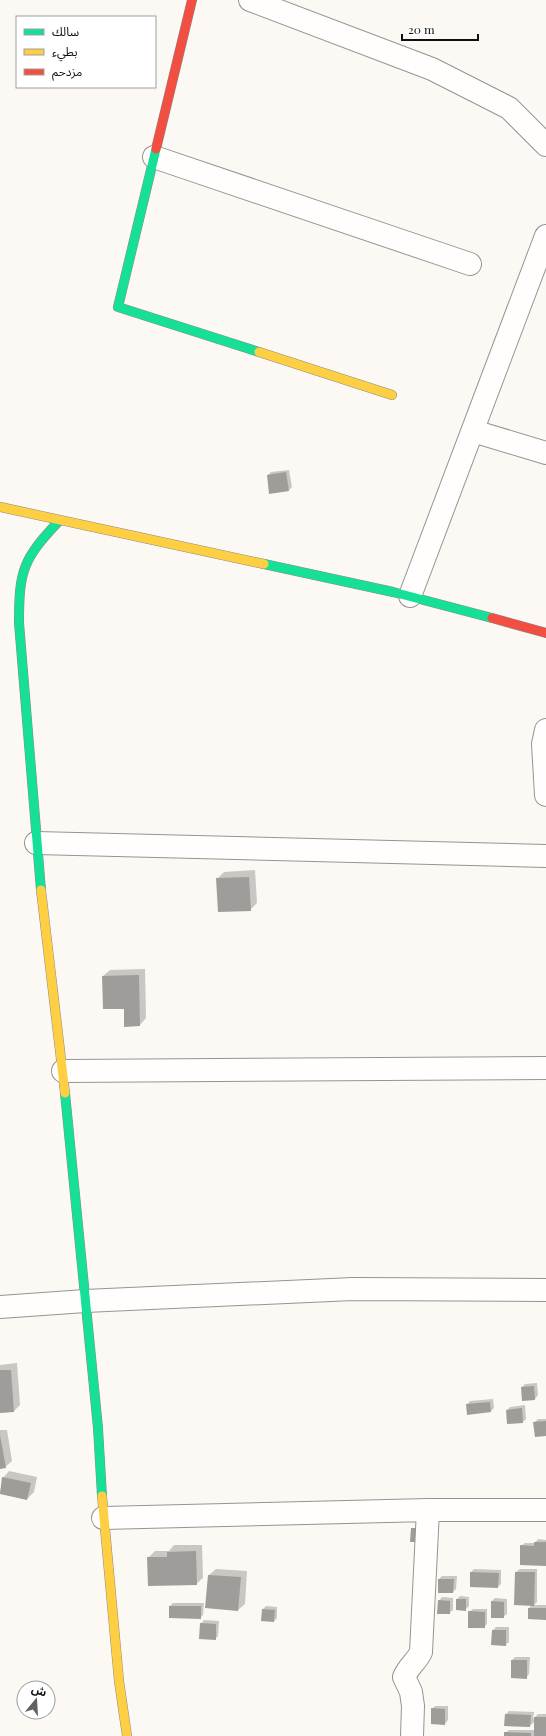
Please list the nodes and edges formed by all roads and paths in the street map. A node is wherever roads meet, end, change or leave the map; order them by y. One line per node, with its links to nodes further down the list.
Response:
1 (192, 0): 4 (street)
2 (250, 0): 3 (street)
3 (546, 145)
4 (154, 157): 6 (street); 7 (street)
5 (546, 236): 8 (street)
6 (470, 264)
7 (392, 395)
8 (473, 431): 9 (street); 12 (street)
9 (546, 453)
10 (0, 507): 11 (street)
11 (59, 521): 12 (street); 16 (street)
12 (410, 596): 13 (street)
13 (546, 633)
14 (546, 730): 15 (street)
15 (546, 795)
16 (36, 843): 17 (street); 19 (street)
17 (546, 856)
18 (546, 1068): 19 (street)
19 (63, 1071): 21 (street)
20 (546, 1290): 21 (street)
21 (85, 1301): 22 (street); 25 (street)
22 (0, 1307)
23 (428, 1510): 24 (street); 25 (street); 27 (street)
24 (546, 1510)
25 (103, 1518): 26 (street)
26 (127, 1736)
27 (412, 1736)

